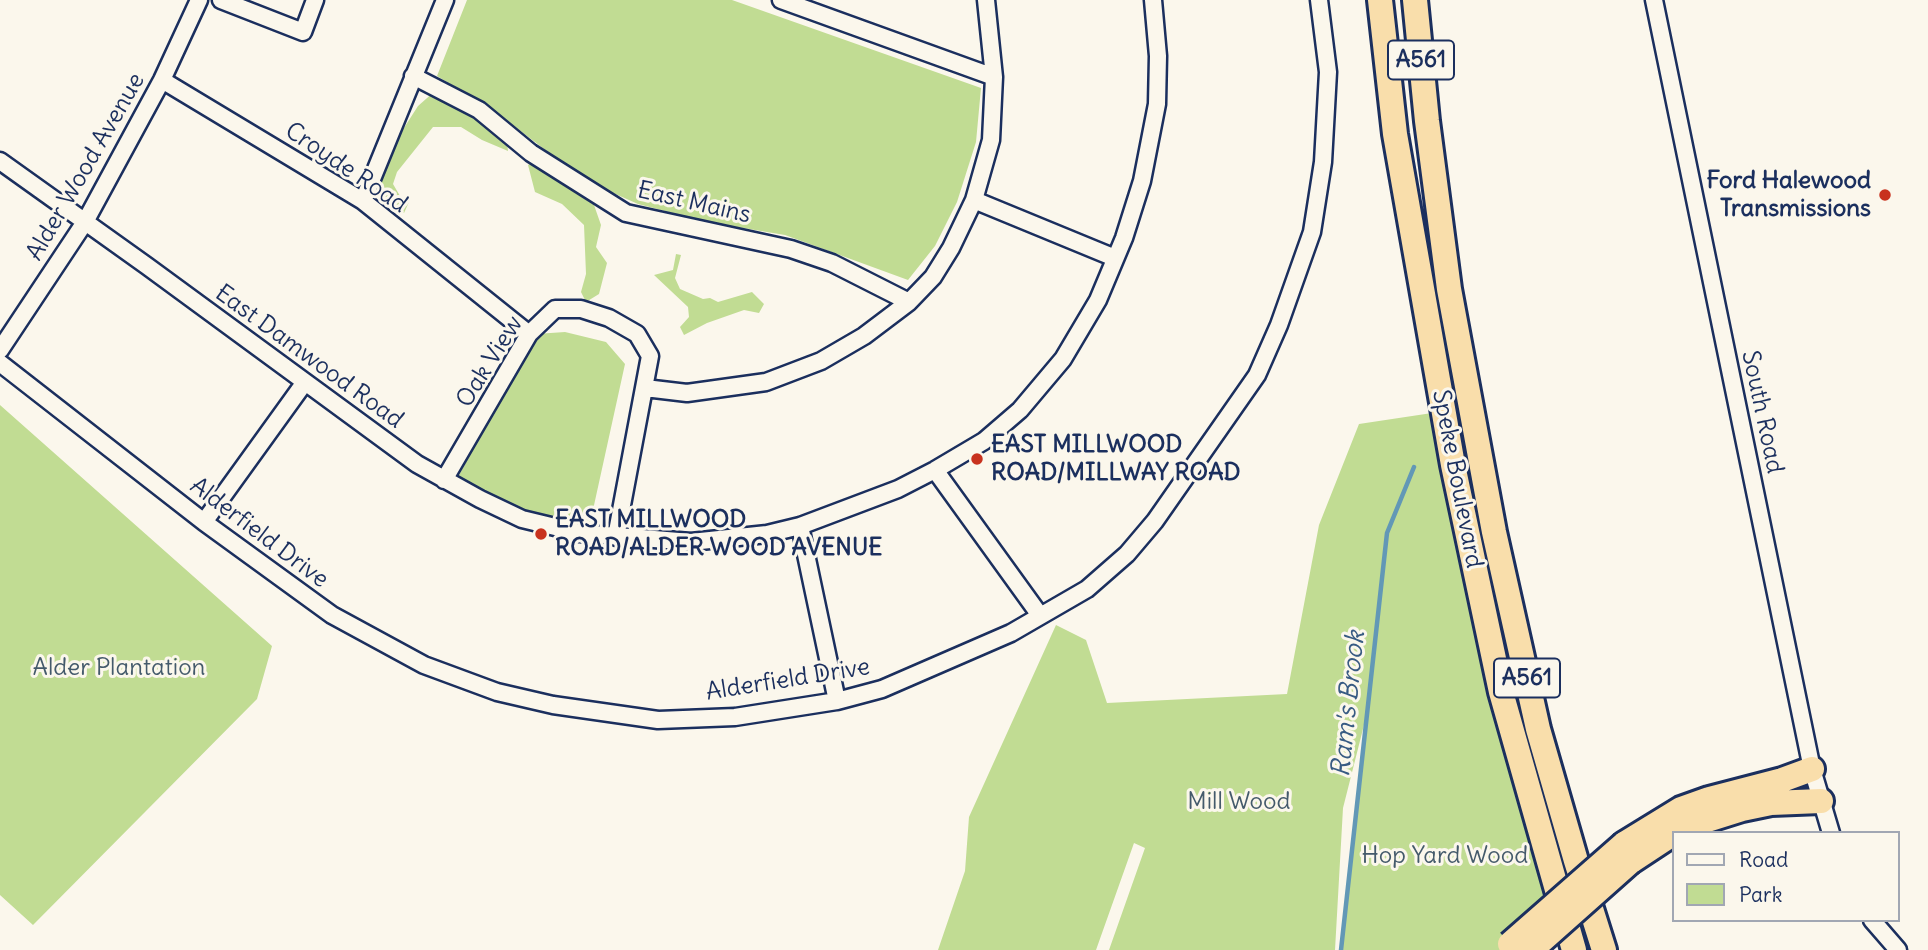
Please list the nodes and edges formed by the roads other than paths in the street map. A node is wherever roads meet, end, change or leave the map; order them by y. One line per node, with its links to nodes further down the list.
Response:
1 (200, 0): 14 (street, Alder Wood Avenue)
2 (221, 0): 3 (street)
3 (316, 0)
4 (445, 0): 12 (street)
5 (781, 0): 13 (street)
6 (986, 0): 13 (street)
7 (1153, 0): 19 (street, East Damwood Road)
8 (1319, 0): 31 (street, Alderfield Drive)
9 (1380, 0): 41 (highway, Speke Boulevard / A561)
10 (1415, 0): 42 (highway, Speke Boulevard / A561)
11 (1654, 0): 33 (street, South Road)
12 (413, 76): 17 (street); 20 (street, East Mains)
13 (995, 77): 16 (street)
14 (162, 80): 17 (street, Croyde Road); 18 (street, Alder Wood Avenue)
15 (0, 161): 18 (street, East Damwood Road)
16 (975, 200): 19 (street); 20 (street)
17 (363, 201): 21 (street, Croyde Road)
18 (85, 222): 22 (street, Alder Wood Avenue); 24 (street, East Damwood Road)
19 (1115, 258): 26 (street, East Damwood Road)
20 (909, 302): 25 (street)
21 (529, 334): 25 (street, Oak View); 27 (street, Oak View)
22 (0, 350)
23 (0, 363): 28 (street, Alderfield Drive)
24 (305, 382): 27 (street, East Damwood Road); 28 (street)
25 (645, 388): 30 (street, Oak View)
26 (935, 470): 29 (street, East Damwood Road); 31 (street)
27 (444, 481): 30 (street, East Damwood Road)
28 (204, 522): 32 (street, Alderfield Drive)
29 (800, 526): 30 (street, East Damwood Road); 32 (street)
30 (616, 537)
31 (1039, 614): 32 (street, Alderfield Drive)
32 (837, 701)
33 (1812, 769): 34 (street, South Road); 38 (highway)
34 (1821, 801): 35 (highway); 36 (street, South Road)
35 (1679, 831)
36 (1830, 831)
37 (1672, 834): 38 (highway)
38 (1627, 853): 40 (highway, bridge)
39 (1874, 922): 43 (street)
40 (1515, 948)
41 (1574, 950)
42 (1604, 950)
43 (1898, 950)

